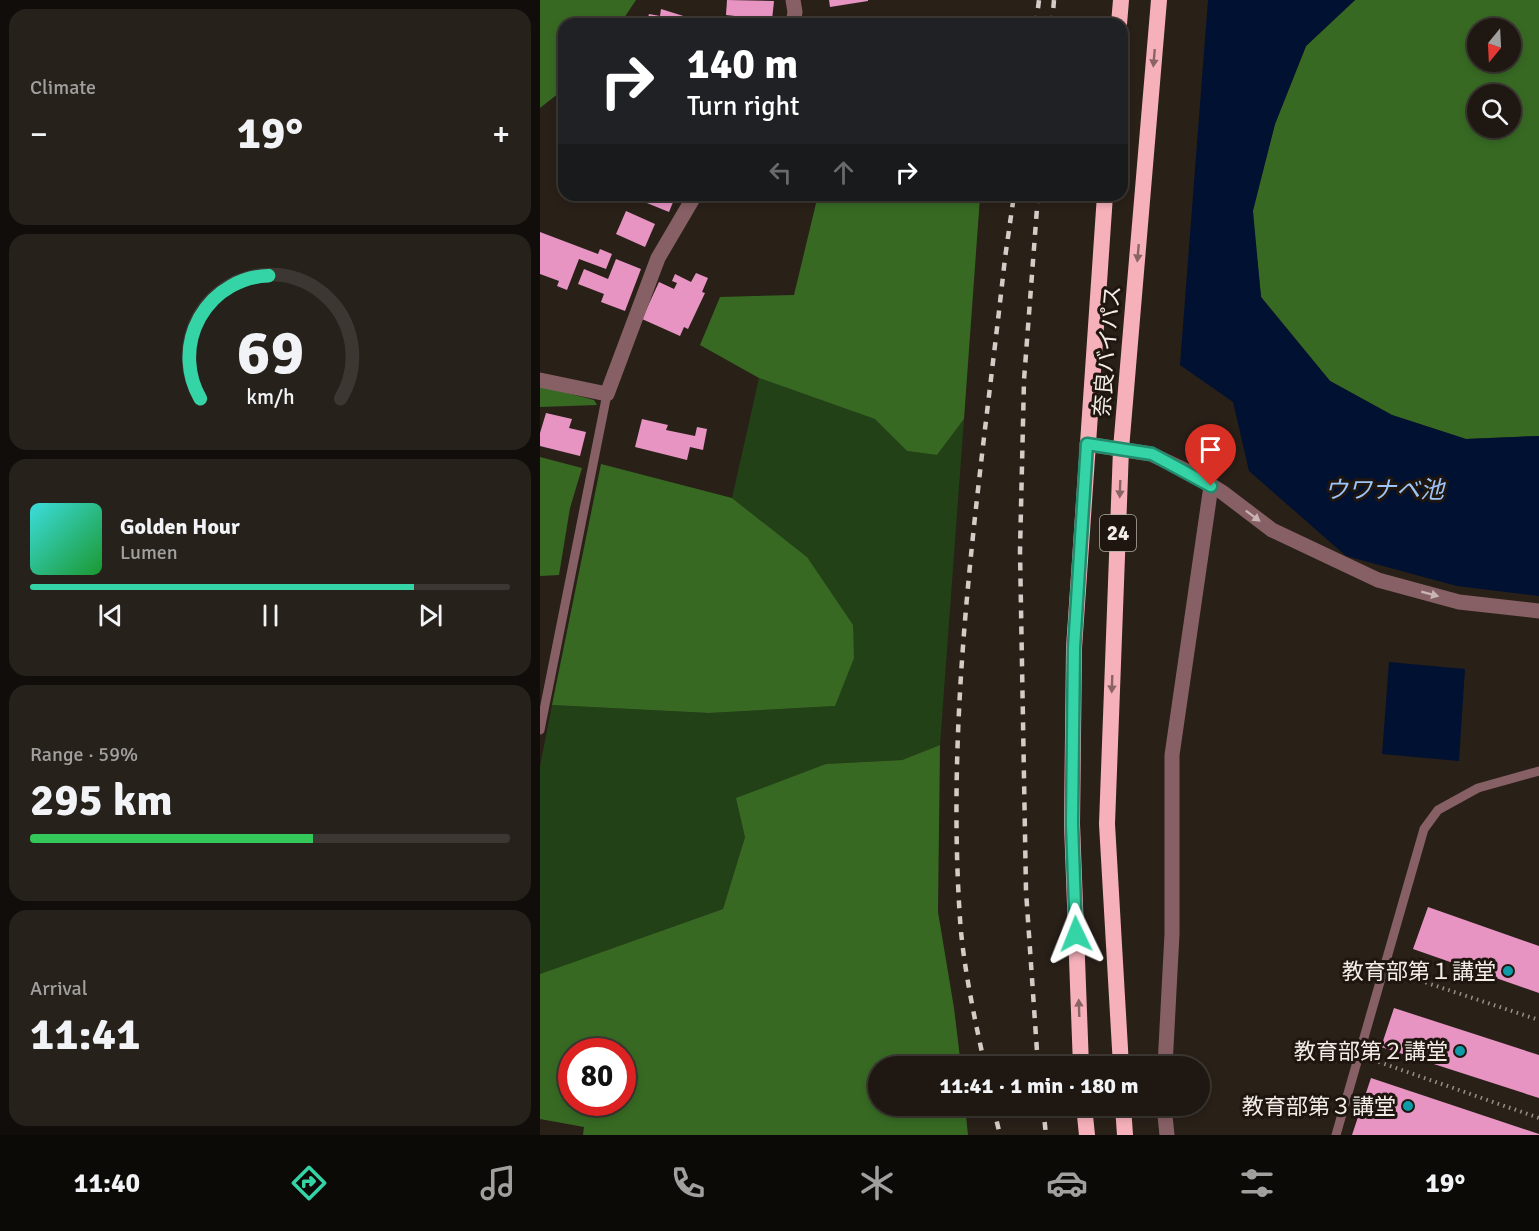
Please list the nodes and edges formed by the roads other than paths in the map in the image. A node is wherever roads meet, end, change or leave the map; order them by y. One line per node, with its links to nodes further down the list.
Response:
1 (793, 0): 4 (street)
2 (1121, 0): 5 (highway)
3 (1159, 0): 11 (highway, 奈良バイパス / 24, one-way to 11)
4 (794, 18)
5 (1120, 18)
6 (691, 201): 9 (street)
7 (1106, 201): 10 (highway, 奈良バイパス / 24)
8 (540, 380): 9 (street)
9 (607, 394): 14 (lane)
10 (1087, 444): 11 (street); 16 (highway, 奈良バイパス / 24, one-way to 10)
11 (1121, 449): 12 (street); 17 (highway, 奈良バイパス / 24, one-way to 17)
12 (1211, 486): 13 (street, one-way to 13); 18 (street)
13 (1539, 611)
14 (540, 730)
15 (1539, 771): 25 (lane)
16 (1081, 1056)
17 (1119, 1056)
18 (1166, 1056)
19 (1085, 1116): 22 (highway)
20 (1124, 1116): 23 (highway)
21 (1165, 1116): 24 (street)
22 (1087, 1135)
23 (1125, 1135)
24 (1167, 1135)
25 (1336, 1135)

